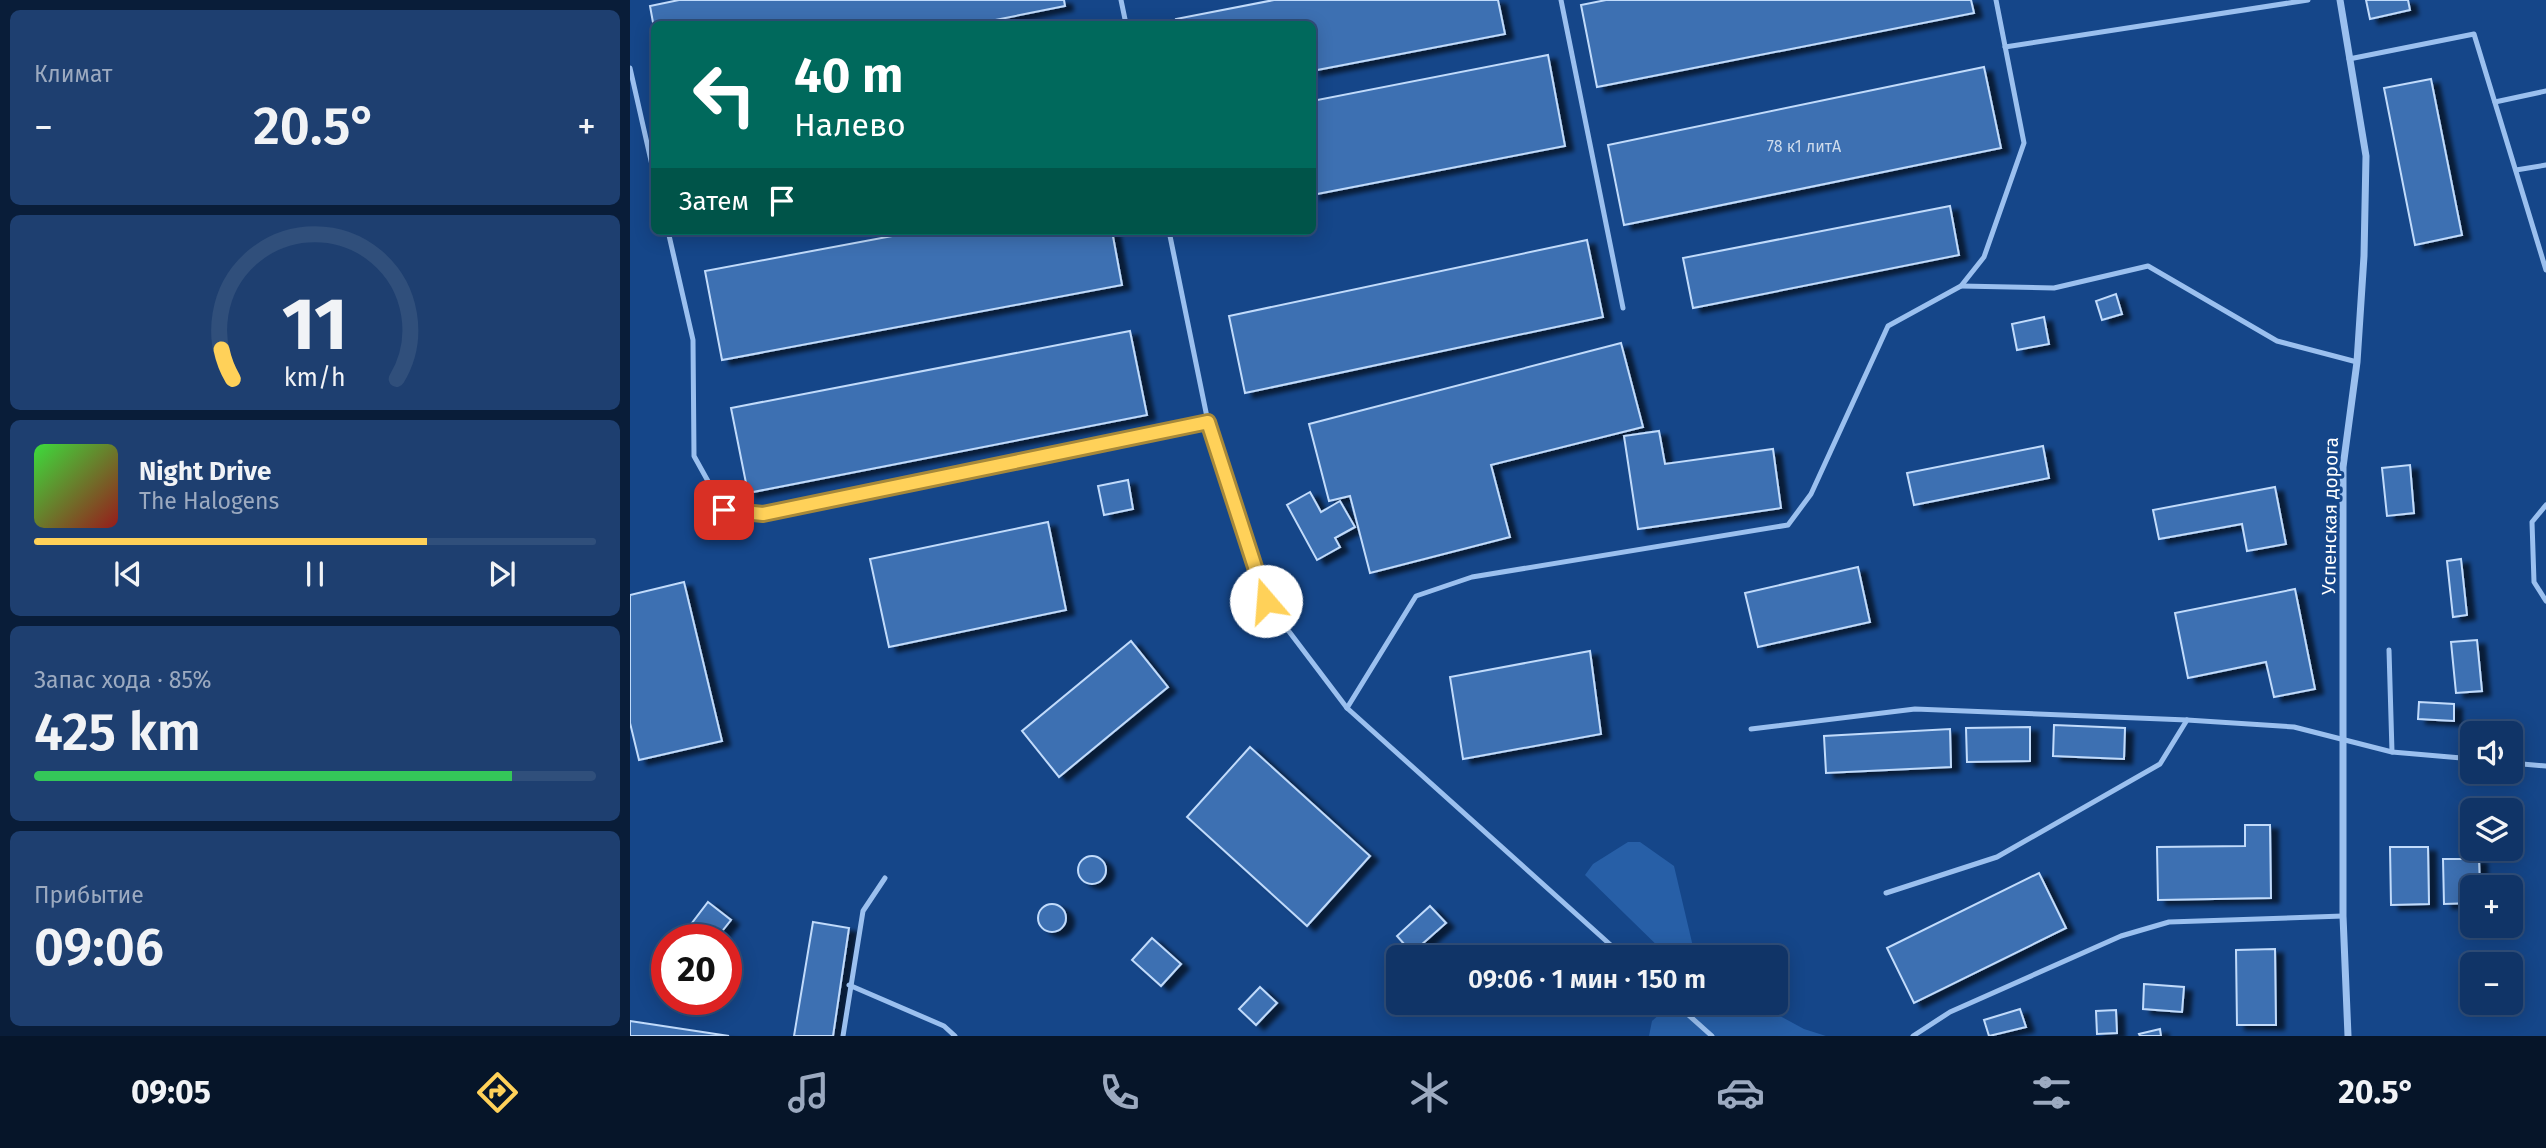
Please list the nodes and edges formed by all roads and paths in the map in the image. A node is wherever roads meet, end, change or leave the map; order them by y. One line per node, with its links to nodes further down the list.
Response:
1 (1121, 0): 6 (lane)
2 (1561, 0): 19 (lane)
3 (1996, 0): 7 (lane)
4 (2308, 0): 7 (lane)
5 (2340, 0): 8 (street, Успенская дорога)
6 (1125, 21)
7 (2005, 47): 18 (lane)
8 (2350, 59): 11 (lane); 20 (street, Успенская дорога)
9 (630, 68): 12 (lane)
10 (2546, 91): 11 (lane)
11 (2495, 102): 14 (lane)
12 (651, 161)
13 (2546, 165): 14 (lane)
14 (2515, 170): 17 (lane)
15 (669, 235): 21 (lane)
16 (1170, 235): 21 (lane)
17 (2546, 270)
18 (1961, 286): 20 (lane); 25 (lane)
19 (1623, 307)
20 (2357, 362): 28 (street, Успенская дорога)
21 (1208, 422): 25 (lane)
22 (2546, 505): 23 (lane)
23 (2546, 601)
24 (2389, 650): 29 (lane)
25 (1347, 708): 36 (lane)
26 (2187, 720): 27 (lane); 28 (lane); 34 (lane)
27 (1751, 729)
28 (2345, 739): 29 (lane); 35 (street, Успенская дорога)
29 (2392, 752): 30 (lane)
30 (2460, 758)
31 (2523, 764): 32 (lane)
32 (2546, 766)
33 (885, 878): 37 (lane)
34 (1886, 893)
35 (2343, 916): 42 (lane); 43 (street, Успенская дорога)
36 (1611, 945)
37 (849, 985): 39 (lane); 40 (lane)
38 (1688, 1015): 41 (lane)
39 (844, 1036)
40 (955, 1036)
41 (1712, 1036)
42 (1913, 1036)
43 (2348, 1036)

